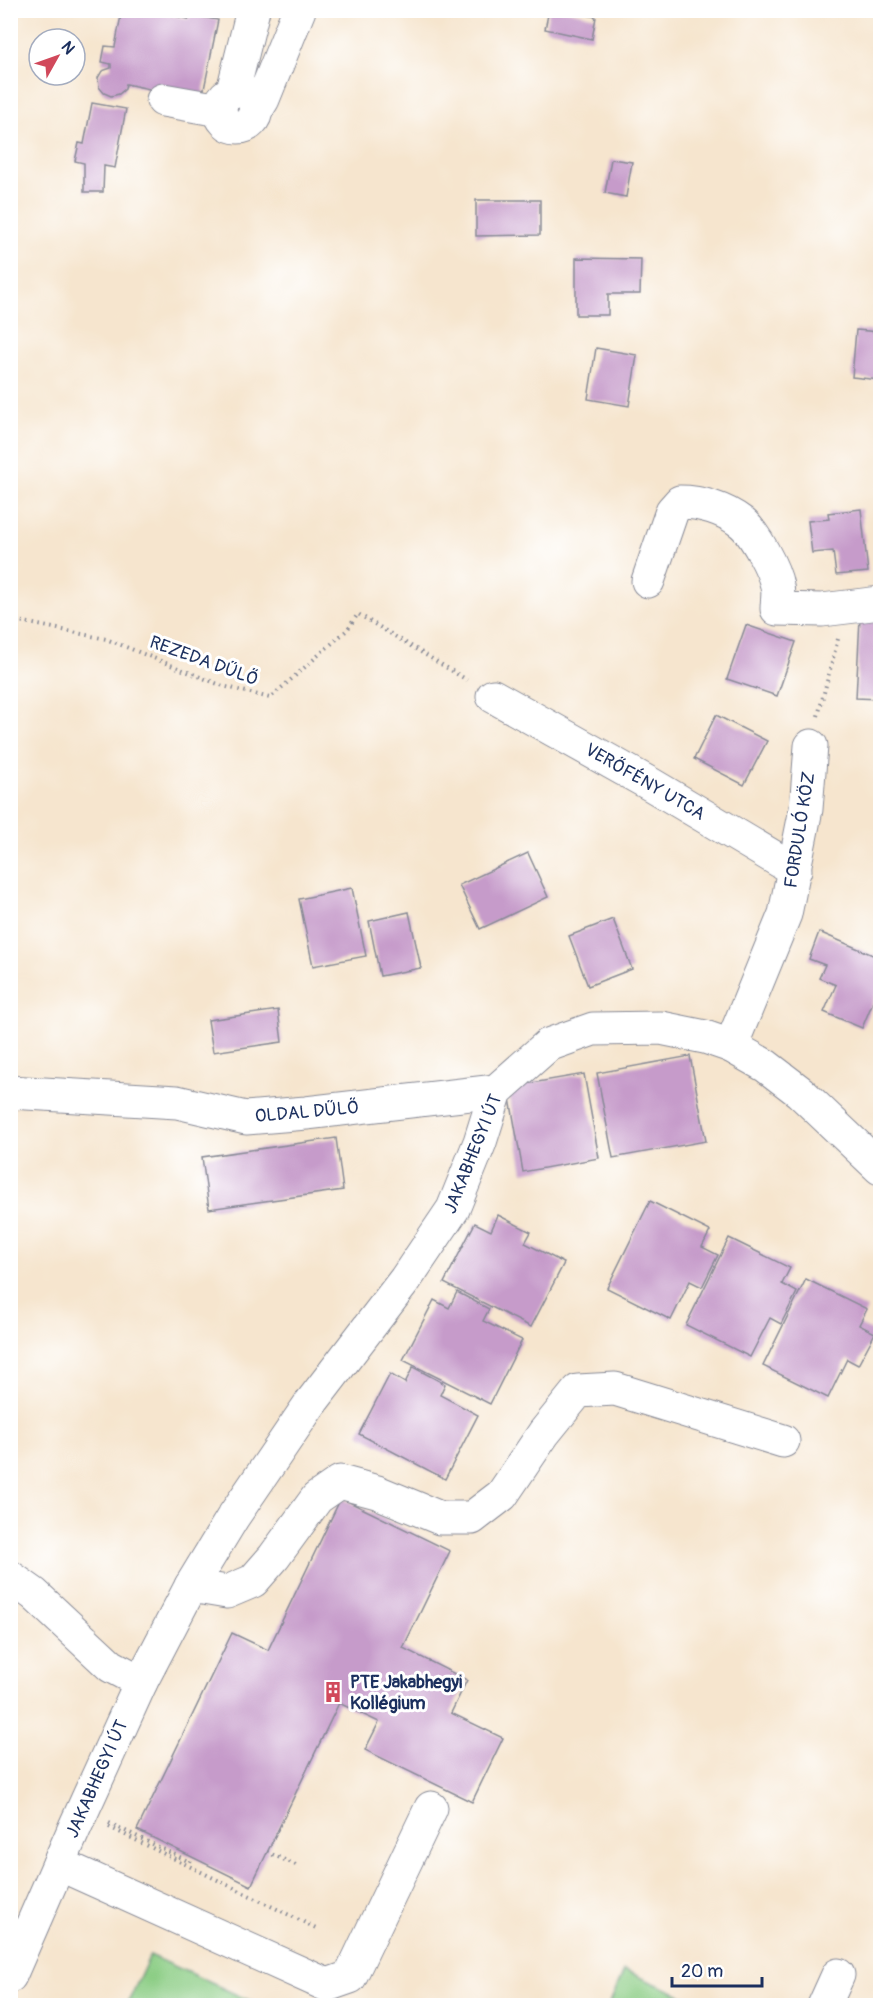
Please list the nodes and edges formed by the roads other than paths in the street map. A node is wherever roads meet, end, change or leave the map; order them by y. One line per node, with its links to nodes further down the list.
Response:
1 (253, 10): 4 (street)
2 (299, 10): 4 (street)
3 (163, 100): 4 (street)
4 (236, 104)
5 (648, 580): 6 (street)
6 (880, 603)
7 (493, 696): 9 (street, VERŐFÉNY UTCA)
8 (811, 746): 9 (street, FORDULÓ KÖZ)
9 (795, 870): 10 (street, FORDULÓ KÖZ)
10 (731, 1046): 11 (street, JAKABHEGYI ÚT); 13 (street, JAKABHEGYI ÚT)
11 (496, 1091): 12 (street, OLDAL DŰLŐ); 16 (street, JAKABHEGYI ÚT)
12 (10, 1092)
13 (880, 1168)
14 (783, 1441): 16 (street)
15 (10, 1577): 17 (street)
16 (191, 1586): 17 (street, JAKABHEGYI ÚT)
17 (141, 1682): 19 (street, JAKABHEGYI ÚT)
18 (431, 1808): 19 (street)
19 (59, 1864): 20 (street, JAKABHEGYI ÚT)
20 (10, 1976)
21 (838, 1976): 22 (street)
22 (824, 2006)

